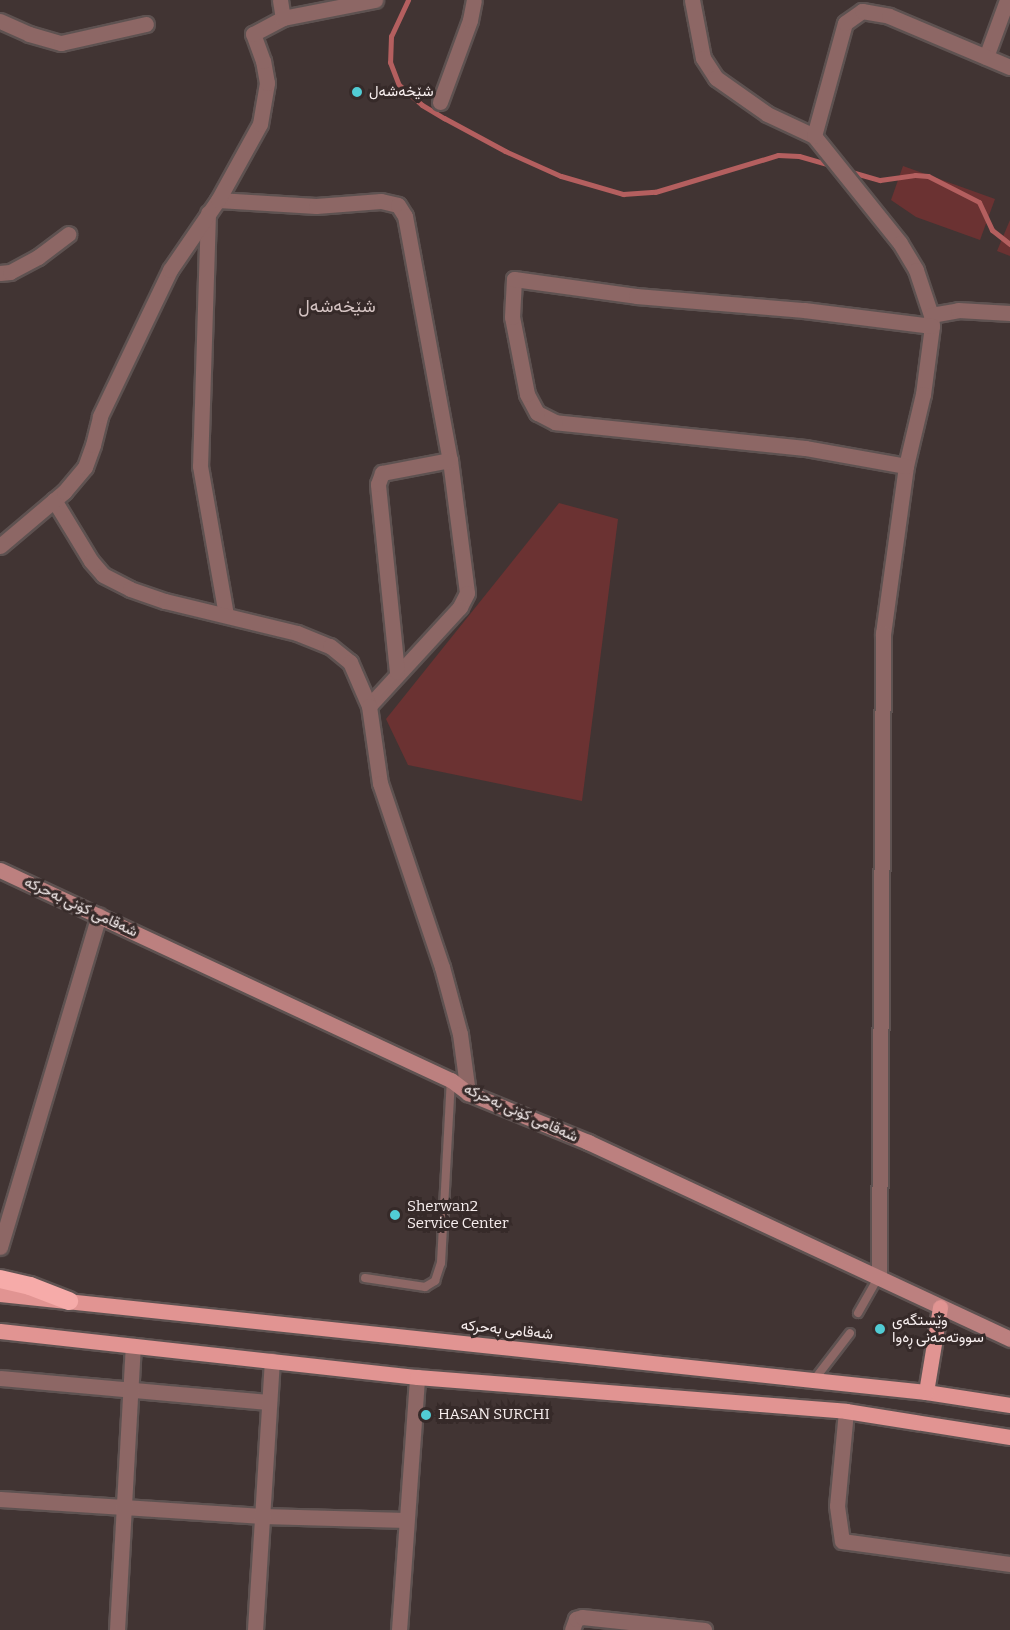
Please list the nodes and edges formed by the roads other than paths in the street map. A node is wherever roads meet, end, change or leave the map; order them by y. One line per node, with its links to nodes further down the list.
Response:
1 (280, 0): 6 (street)
2 (375, 0): 6 (street)
3 (474, 0): 11 (street)
4 (692, 0): 12 (street)
5 (1007, 0): 9 (street)
6 (283, 18): 13 (street)
7 (0, 21): 8 (street)
8 (146, 24)
9 (986, 57): 10 (street); 12 (street)
10 (1010, 67)
11 (440, 102)
12 (814, 135): 18 (street)
13 (218, 200): 14 (street); 19 (street)
14 (208, 213): 21 (street); 23 (street)
15 (68, 234): 16 (street)
16 (0, 273)
17 (1010, 313): 18 (street)
18 (931, 321): 20 (street); 20 (street)
19 (450, 460): 24 (street); 24 (street)
20 (906, 466): 31 (street)
21 (54, 500): 22 (street); 23 (street)
22 (0, 546)
23 (226, 615): 25 (street)
24 (397, 672): 25 (street)
25 (369, 706): 29 (street)
26 (0, 870): 27 (street, شەقامی کۆنی بەحرکە)
27 (99, 915): 28 (street, شەقامی کۆنی بەحرکە); 30 (street)
28 (451, 1080): 29 (street, شەقامی کۆنی بەحرکە); 32 (lane)
29 (468, 1093): 31 (street, شەقامی کۆنی بەحرکە)
30 (0, 1247)
31 (879, 1276): 36 (street, شەقامی کۆنی بەحرکە); 37 (lane)
32 (365, 1278)
33 (0, 1279): 35 (highway)
34 (0, 1294): 35 (main road, شەقامی بەحرکە)
35 (69, 1301): 45 (main road, شەقامی بەحرکە)
36 (940, 1307): 40 (street, شەقامی کۆنی بەحرکە); 47 (main road)
37 (858, 1313)
38 (0, 1331): 41 (main road)
39 (850, 1333): 45 (lane)
40 (1010, 1339)
41 (133, 1347): 42 (main road); 46 (street)
42 (272, 1361): 43 (main road); 48 (street)
43 (417, 1377): 50 (main road); 55 (street)
44 (0, 1378): 46 (street)
45 (814, 1381): 47 (main road, شەقامی بەحرکە)
46 (131, 1388): 48 (street); 53 (street)
47 (926, 1392): 49 (main road, شەقامی بەحرکە)
48 (269, 1402): 54 (street)
49 (1010, 1405)
50 (846, 1411): 51 (main road); 56 (street)
51 (1010, 1437)
52 (0, 1499): 53 (street)
53 (124, 1508): 54 (street); 57 (street)
54 (262, 1516): 55 (street); 58 (street)
55 (406, 1520): 59 (street)
56 (1010, 1564)
57 (117, 1630)
58 (255, 1630)
59 (399, 1630)
60 (572, 1630): 61 (street)
61 (704, 1630)

